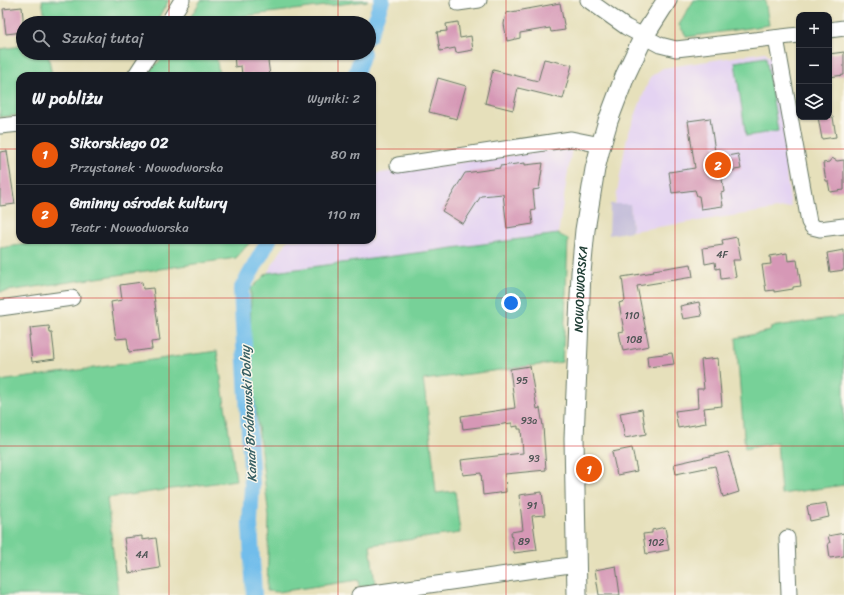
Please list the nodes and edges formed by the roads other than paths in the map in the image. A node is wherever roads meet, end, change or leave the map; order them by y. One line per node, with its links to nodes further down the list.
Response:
1 (182, 0): 6 (street)
2 (479, 0): 5 (street)
3 (588, 0): 10 (street)
4 (667, 0): 10 (main road, NOWODWORSKA)
5 (458, 3)
6 (172, 16)
7 (844, 28): 8 (street)
8 (832, 30)
9 (796, 35): 11 (street)
10 (644, 36): 11 (street); 16 (main road, NOWODWORSKA)
11 (776, 38): 18 (street)
12 (145, 60): 13 (street)
13 (138, 72)
14 (16, 124): 15 (street)
15 (0, 126)
16 (601, 145): 17 (street); 22 (main road, NOWODWORSKA)
17 (398, 164)
18 (844, 226)
19 (72, 298): 20 (street)
20 (0, 308)
21 (787, 538): 25 (street)
22 (577, 564): 23 (street); 24 (main road, NOWODWORSKA)
23 (359, 595)
24 (577, 595)
25 (789, 595)

